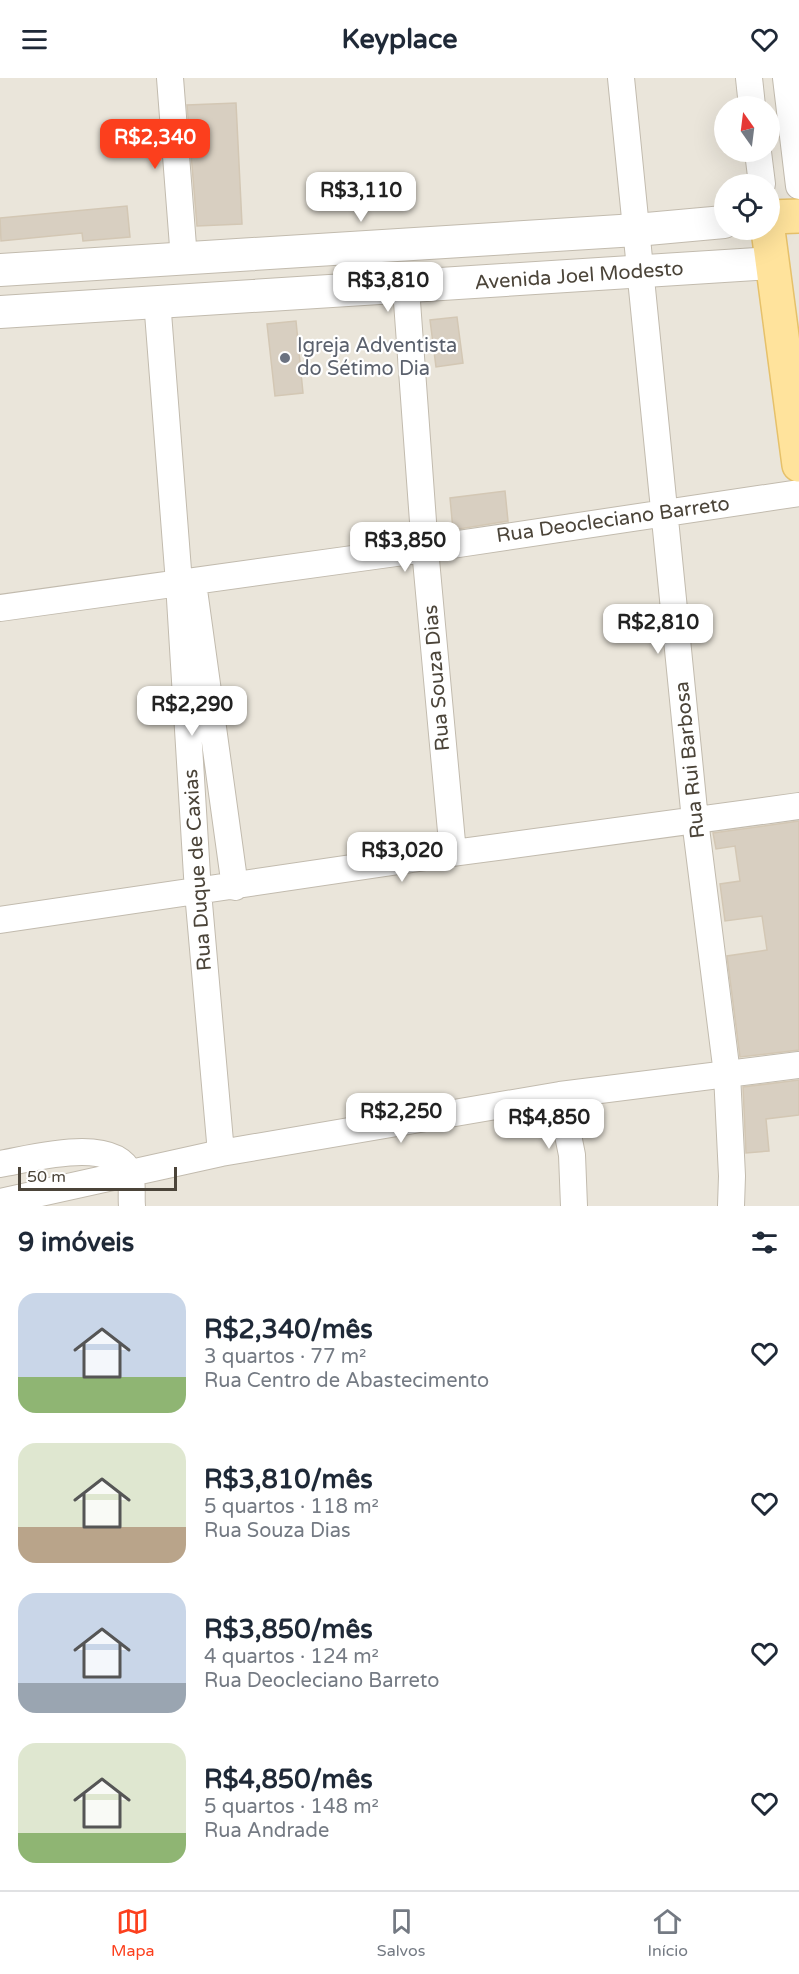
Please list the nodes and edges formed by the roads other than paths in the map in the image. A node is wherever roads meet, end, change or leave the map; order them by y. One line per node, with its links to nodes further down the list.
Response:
1 (170, 78): 12 (street)
2 (621, 78): 10 (street, Rua Rui Barbosa)
3 (748, 78): 5 (street)
4 (786, 78): 6 (street)
5 (751, 96)
6 (799, 186)
7 (799, 216): 8 (main road)
8 (780, 217)
9 (714, 223): 10 (street)
10 (636, 230): 12 (street); 15 (street, Rua Rui Barbosa)
11 (774, 240): 13 (main road)
12 (184, 259): 14 (street)
13 (786, 262): 15 (street, Avenida Joel Modesto); 19 (main road)
14 (0, 270)
15 (640, 272): 16 (street, Avenida Joel Modesto); 21 (street, Rua Rui Barbosa)
16 (406, 288): 17 (street, Avenida Joel Modesto); 22 (street, Rua Souza Dias)
17 (157, 300): 18 (street, Avenida Joel Modesto); 23 (street, Rua Duque de Caxias)
18 (0, 312)
19 (799, 465)
20 (799, 493): 21 (street, Rua Deocleciano Barreto)
21 (666, 512): 22 (street, Rua Deocleciano Barreto); 26 (street, Rua Rui Barbosa)
22 (425, 549): 23 (street, Rua Deocleciano Barreto); 27 (street, Rua Souza Dias)
23 (185, 582): 24 (street, Rua Deocleciano Barreto); 28 (street); 29 (street, Rua Duque de Caxias)
24 (0, 608)
25 (799, 806): 26 (street)
26 (695, 820): 27 (street); 32 (street, Rua Rui Barbosa)
27 (453, 853): 28 (street)
28 (235, 886): 29 (street)
29 (198, 892): 30 (street); 34 (street, Rua Duque de Caxias)
30 (0, 920)
31 (799, 1065): 32 (street)
32 (727, 1074): 33 (street); 40 (street, Rua Rui Barbosa)
33 (560, 1095): 34 (street); 39 (street)
34 (222, 1153): 36 (street)
35 (0, 1164): 36 (street)
36 (130, 1175): 37 (street); 38 (street)
37 (0, 1202)
38 (132, 1206)
39 (574, 1206)
40 (730, 1206)

